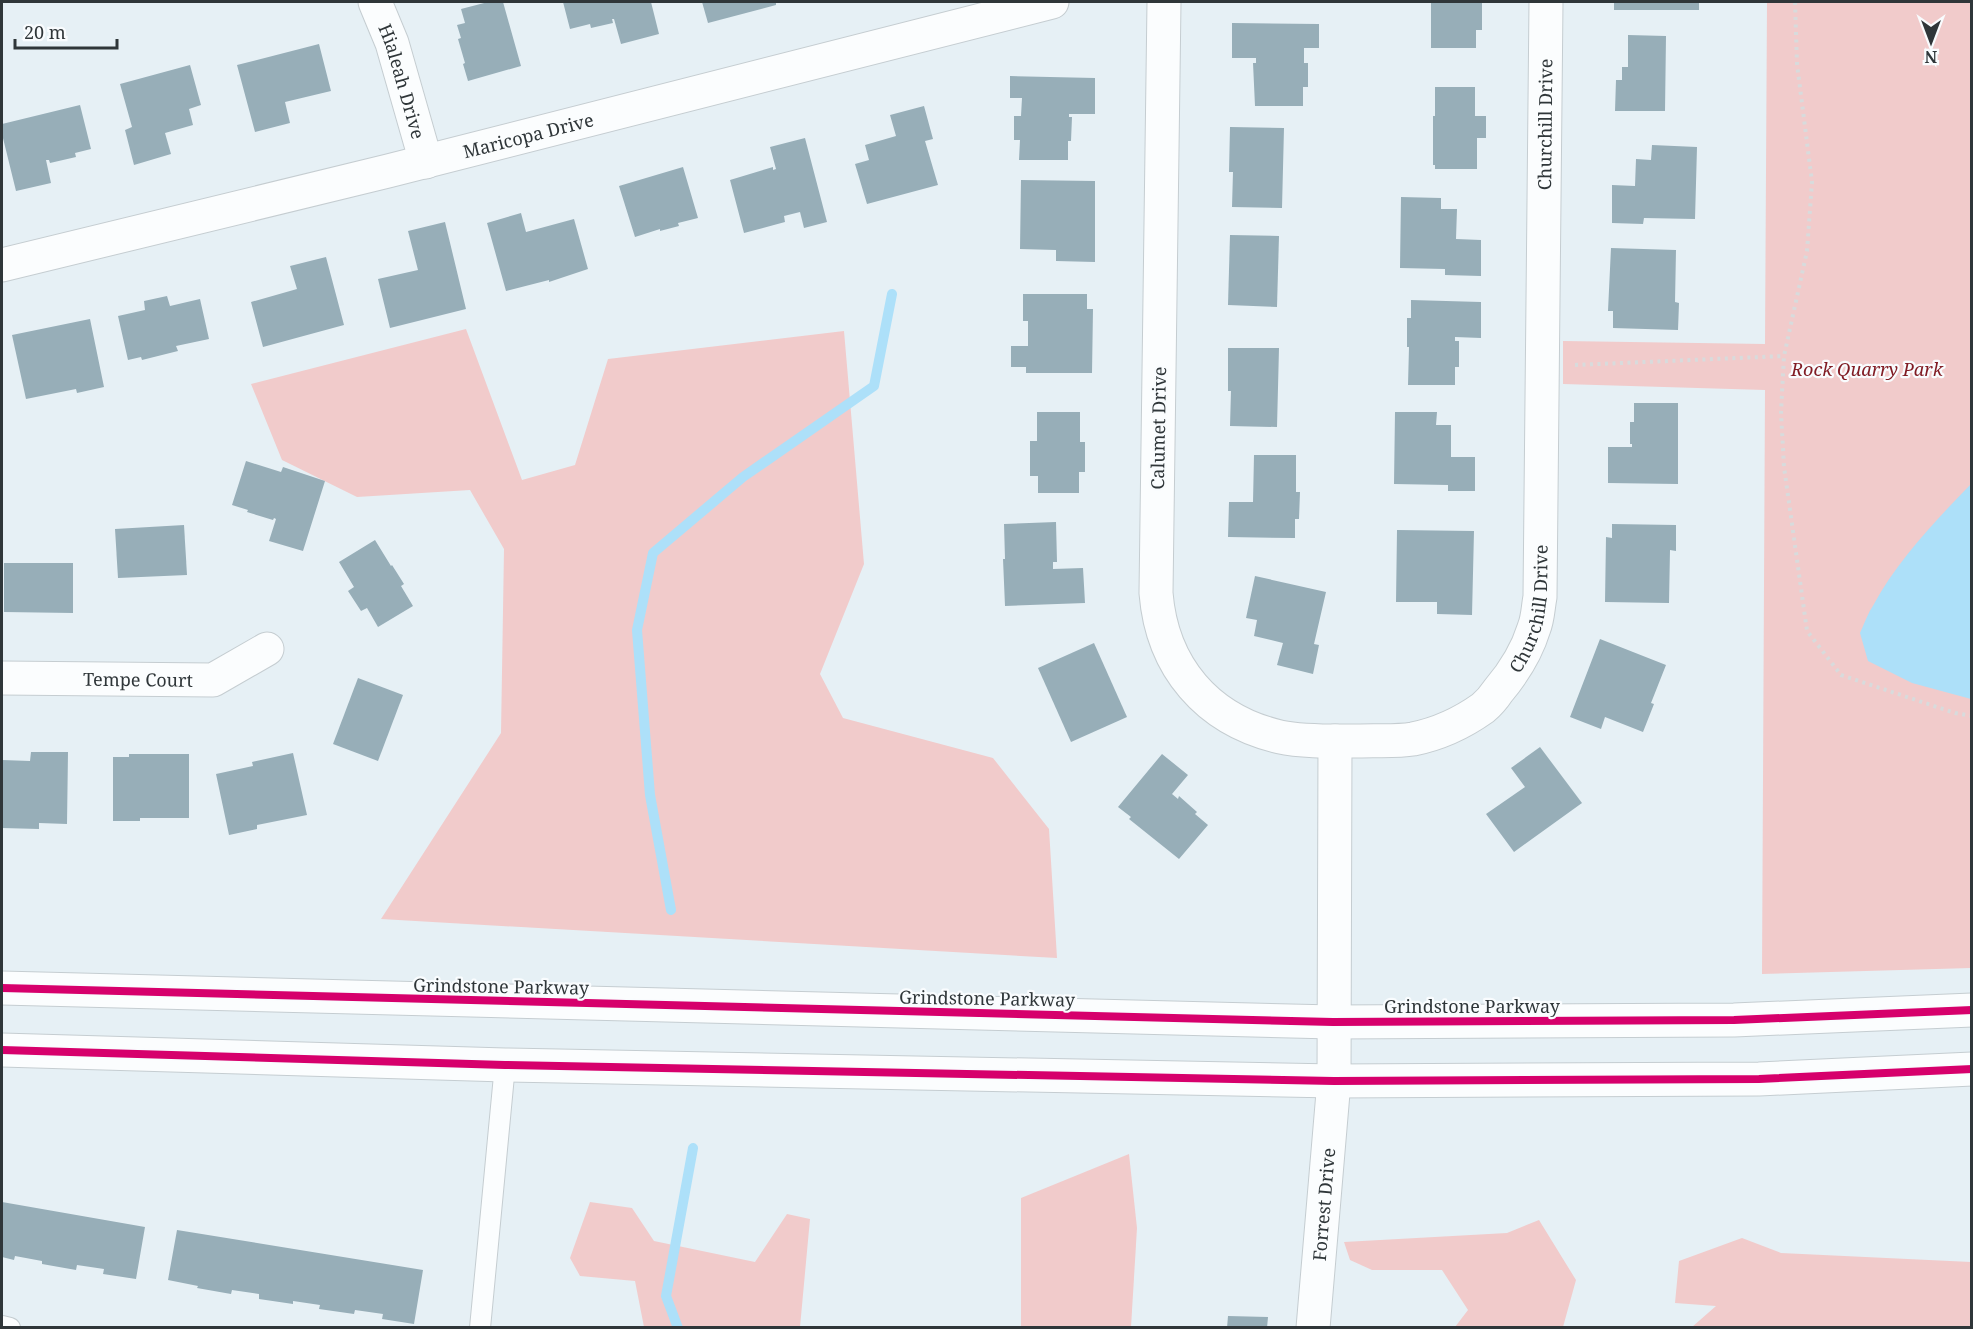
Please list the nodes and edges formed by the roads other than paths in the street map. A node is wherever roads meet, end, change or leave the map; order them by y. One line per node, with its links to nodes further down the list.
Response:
1 (375, 2): 5 (main road, Hialeah Drive)
2 (1052, 2): 5 (main road, Maricopa Drive)
3 (1164, 2): 9 (main road, Calumet Drive)
4 (1546, 2): 9 (main road, Churchill Drive)
5 (426, 162): 6 (main road, Maricopa Drive)
6 (2, 265)
7 (267, 649): 8 (main road, Tempe Court)
8 (2, 678)
9 (1335, 741): 12 (main road)
10 (2, 988): 12 (main road, Grindstone Parkway)
11 (1971, 1010): 12 (main road, Grindstone Parkway)
12 (1333, 1022): 16 (main road)
13 (2, 1050): 14 (main road)
14 (505, 1065): 16 (main road); 19 (lane)
15 (1971, 1069): 16 (main road)
16 (1334, 1081): 20 (main road, Forrest Drive)
17 (2, 1326): 18 (lane)
18 (10, 1328)
19 (480, 1328)
20 (1313, 1328)

